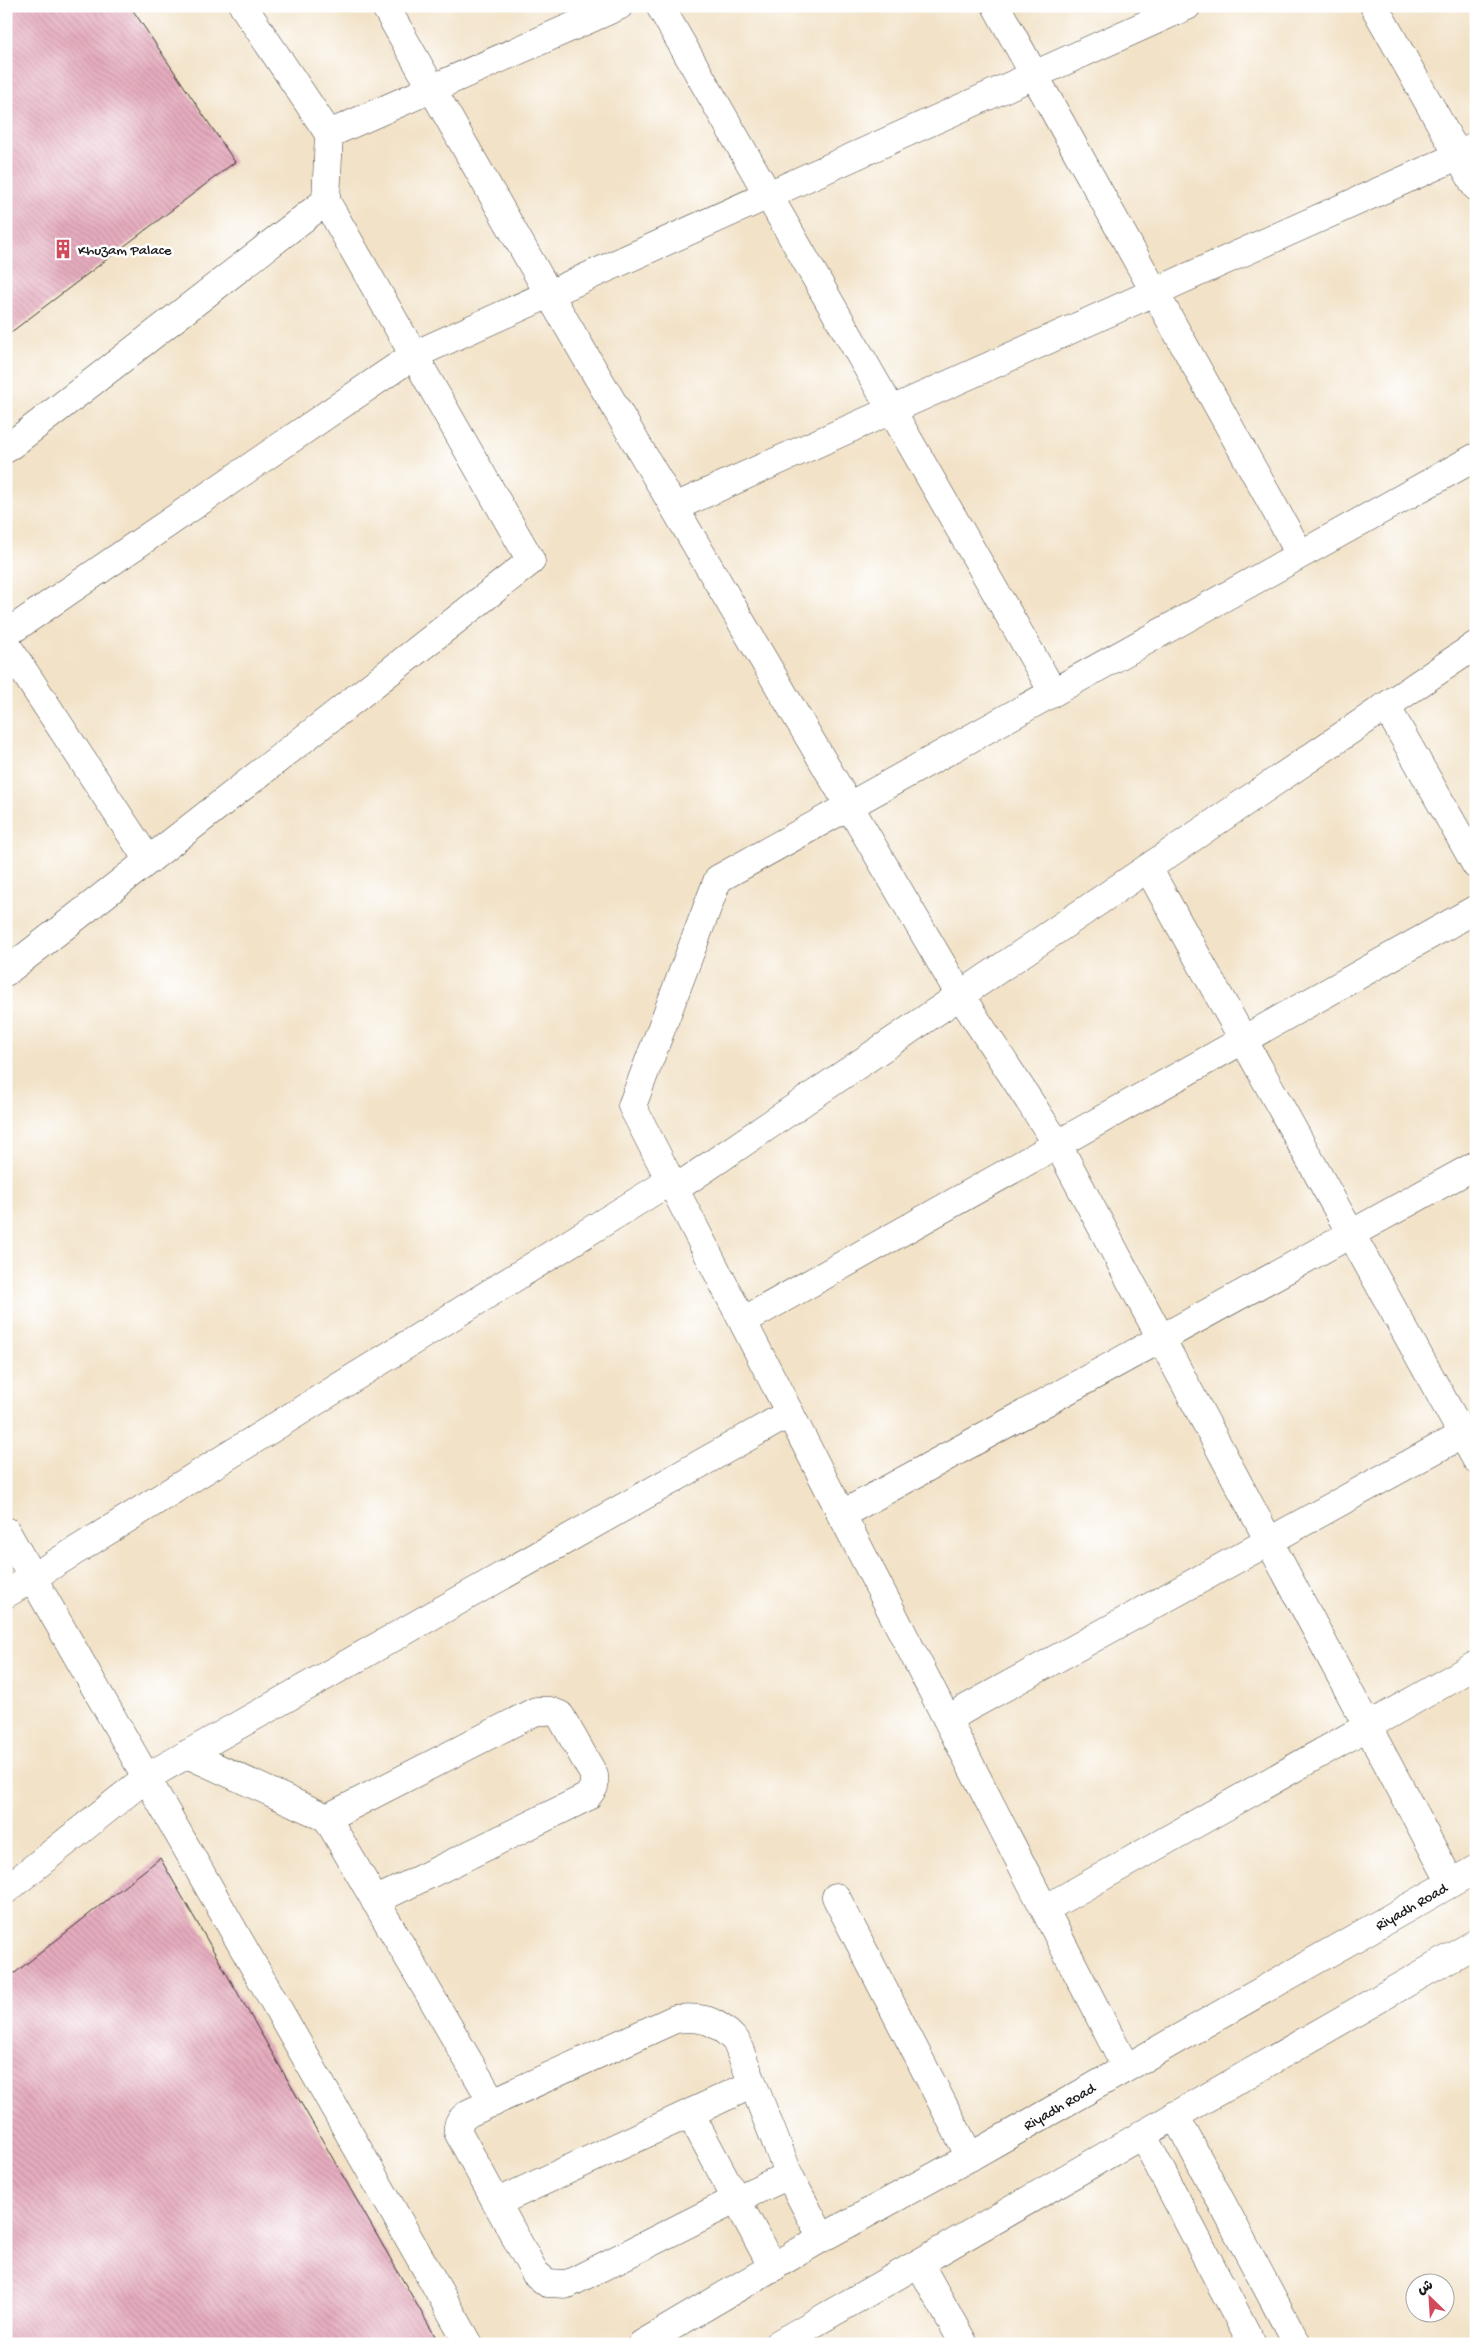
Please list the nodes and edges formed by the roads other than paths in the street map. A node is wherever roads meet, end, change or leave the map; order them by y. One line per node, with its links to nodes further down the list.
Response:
1 (243, 6): 10 (main road)
2 (385, 6): 9 (main road)
3 (619, 6): 9 (main road)
4 (660, 6): 13 (main road)
5 (996, 6): 8 (main road)
6 (1187, 6): 8 (main road)
7 (1374, 6): 11 (main road)
8 (1034, 75): 13 (main road); 15 (main road)
9 (432, 88): 10 (main road); 16 (main road)
10 (329, 134): 14 (main road)
11 (1467, 151): 12 (main road); 15 (main road)
12 (1476, 187)
13 (768, 196): 16 (main road); 18 (main road)
14 (326, 201): 17 (main road); 19 (main road)
15 (1155, 292): 18 (main road); 22 (main road)
16 (549, 294): 17 (main road); 21 (main road)
17 (414, 355): 23 (main road); 29 (main road)
18 (891, 410): 21 (main road); 26 (main road)
19 (6, 449)
20 (1476, 457): 22 (main road)
21 (675, 508): 28 (main road)
22 (1300, 554): 26 (main road)
23 (6, 634)
24 (6, 644): 29 (main road)
25 (1476, 645): 27 (main road)
26 (1052, 692): 28 (main road)
27 (1386, 706): 30 (main road); 31 (main road)
28 (849, 804): 34 (main road); 38 (main road)
29 (148, 860): 33 (main road)
30 (1476, 865)
31 (1148, 868): 34 (main road); 35 (main road)
32 (1476, 909): 35 (main road)
33 (6, 972)
34 (960, 995): 36 (main road); 38 (main road)
35 (1244, 1040): 36 (main road); 39 (main road)
36 (1058, 1145): 40 (main road); 41 (main road)
37 (1476, 1165): 39 (main road)
38 (672, 1185): 40 (main road); 48 (main road)
39 (1350, 1234): 41 (main road); 43 (main road)
40 (743, 1321): 42 (main road)
41 (1162, 1338): 45 (main road); 47 (main road)
42 (790, 1413): 45 (main road); 53 (main road)
43 (1469, 1431): 44 (main road); 47 (main road)
44 (1476, 1459)
45 (841, 1515): 51 (main road)
46 (6, 1531): 48 (main road)
47 (1270, 1541): 51 (main road); 52 (main road)
48 (33, 1577): 49 (main road); 54 (main road)
49 (6, 1594)
50 (1476, 1665): 52 (main road)
51 (947, 1719): 61 (main road)
52 (1368, 1726): 57 (main road); 61 (main road)
53 (187, 1754): 54 (main road); 55 (main road)
54 (147, 1778): 58 (main road); 76 (main road)
55 (327, 1818): 60 (main road); 60 (main road)
56 (1476, 1869): 57 (main road, Riyadh Road)
57 (1451, 1883): 63 (main road, Riyadh Road)
58 (6, 1890)
59 (836, 1898): 69 (main road)
60 (375, 1901): 65 (main road)
61 (1045, 1909): 63 (main road)
62 (1476, 1943): 67 (main road)
63 (1126, 2068): 69 (main road, Riyadh Road)
64 (752, 2084): 65 (main road); 66 (main road); 70 (main road)
65 (493, 2103): 72 (main road)
66 (690, 2113): 71 (main road); 72 (main road)
67 (1175, 2115): 68 (main road); 81 (main road)
68 (1142, 2134): 74 (main road); 80 (main road)
69 (970, 2157): 73 (main road, Riyadh Road)
70 (789, 2175): 71 (main road); 73 (main road)
71 (738, 2199): 72 (main road); 75 (main road)
72 (496, 2202)
73 (822, 2238): 75 (main road, Riyadh Road)
74 (919, 2263): 78 (main road); 79 (main road)
75 (773, 2268): 77 (main road, Riyadh Road)
76 (469, 2344)
77 (642, 2344)
78 (778, 2344)
79 (964, 2344)
80 (1252, 2344)
81 (1297, 2344)

